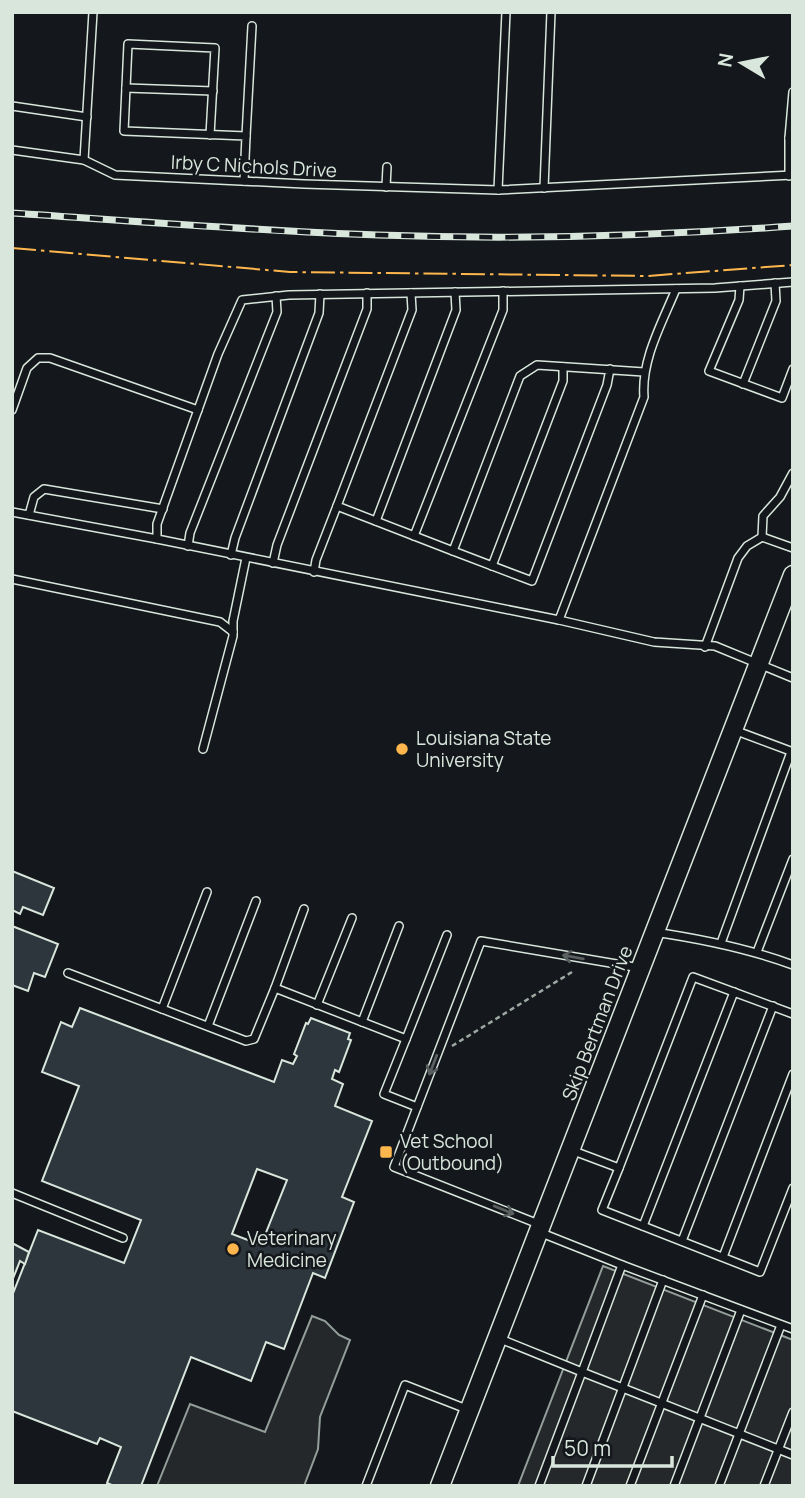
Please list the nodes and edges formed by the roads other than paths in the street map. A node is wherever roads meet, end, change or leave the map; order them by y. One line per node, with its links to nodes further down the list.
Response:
1 (93, 12): 9 (lane)
2 (506, 12): 20 (lane)
3 (551, 12): 19 (lane)
4 (252, 26): 11 (lane)
5 (126, 88): 6 (lane); 6 (lane); 10 (lane)
6 (213, 91): 10 (lane)
7 (793, 92): 12 (lane)
8 (12, 106): 9 (lane)
9 (87, 117): 14 (lane)
10 (210, 135): 11 (lane)
11 (246, 136): 17 (lane)
12 (791, 138): 16 (lane)
13 (12, 150): 14 (lane, Irby C Nichols Drive)
14 (84, 160): 17 (lane, Irby C Nichols Drive)
15 (387, 167): 18 (lane)
16 (791, 175): 19 (lane, Irby C Nichols Drive)
17 (244, 181): 18 (lane, Irby C Nichols Drive)
18 (386, 187): 20 (lane, Irby C Nichols Drive)
19 (544, 188): 20 (lane, Irby C Nichols Drive)
20 (498, 190)
21 (793, 282): 22 (lane)
22 (775, 283): 23 (lane); 35 (lane)
23 (740, 286): 24 (lane); 35 (lane)
24 (676, 289): 25 (lane); 34 (lane)
25 (503, 291): 26 (lane); 44 (lane)
26 (455, 292): 28 (lane); 43 (lane)
27 (366, 293): 28 (lane); 29 (lane); 52 (lane)
28 (411, 293): 39 (lane)
29 (320, 294): 30 (lane); 50 (lane)
30 (276, 296): 37 (lane); 47 (lane)
31 (563, 367): 32 (lane); 49 (lane); 53 (lane)
32 (610, 369): 34 (lane); 53 (lane)
33 (793, 369): 35 (lane)
34 (644, 372): 57 (lane)
35 (743, 384)
36 (12, 410): 37 (lane)
37 (198, 410): 40 (lane)
38 (793, 472): 45 (lane)
39 (337, 506): 43 (lane); 54 (lane)
40 (163, 509): 42 (lane); 46 (lane)
41 (12, 512): 42 (lane)
42 (29, 516): 46 (lane)
43 (376, 521): 44 (lane)
44 (414, 536): 49 (lane)
45 (762, 537): 48 (lane); 59 (lane)
46 (157, 539): 47 (lane)
47 (188, 545): 50 (lane)
48 (793, 548)
49 (453, 551): 53 (lane)
50 (231, 555): 51 (lane)
51 (246, 558): 52 (lane); 58 (lane)
52 (273, 563): 54 (lane)
53 (492, 566)
54 (314, 572): 57 (lane)
55 (793, 575): 60 (street, Skip Bertman Drive)
56 (12, 579): 58 (lane)
57 (559, 620): 59 (lane)
58 (233, 632): 63 (lane)
59 (705, 647): 60 (lane)
60 (758, 664): 61 (lane); 62 (street, Skip Bertman Drive)
61 (793, 678)
62 (733, 730): 64 (lane); 71 (street, Skip Bertman Drive)
63 (203, 749)
64 (792, 752): 73 (lane)
65 (793, 859): 74 (lane)
66 (207, 892): 82 (lane)
67 (256, 901): 85 (lane)
68 (304, 909): 78 (lane)
69 (352, 918): 80 (lane)
70 (399, 926): 84 (lane)
71 (654, 932): 73 (lane); 76 (street, Skip Bertman Drive)
72 (447, 935): 86 (lane)
73 (721, 943): 74 (lane)
74 (757, 952): 75 (lane)
75 (793, 965)
76 (640, 968): 88 (lane, one-way to 88); 89 (street, Skip Bertman Drive)
77 (68, 973): 82 (lane)
78 (275, 988): 80 (lane); 85 (lane)
79 (734, 992): 81 (lane); 90 (lane); 93 (lane)
80 (317, 1005): 84 (lane)
81 (773, 1006): 83 (lane); 96 (lane)
82 (162, 1009): 85 (lane)
83 (793, 1014)
84 (362, 1022): 86 (lane)
85 (208, 1026)
86 (406, 1039): 88 (lane)
87 (793, 1074): 97 (lane)
88 (417, 1107): 94 (lane, one-way to 94)
89 (570, 1150): 90 (lane); 94 (street, Skip Bertman Drive)
90 (619, 1168): 93 (lane)
91 (793, 1188): 97 (lane)
92 (12, 1193): 95 (lane)
93 (643, 1226): 96 (lane)
94 (539, 1229): 98 (lane); 104 (street, Skip Bertman Drive)
95 (123, 1238)
96 (682, 1241): 97 (lane)
97 (723, 1257)
98 (622, 1265): 99 (lane); 105 (lane)
99 (663, 1280): 100 (lane); 106 (lane)
100 (703, 1295): 101 (lane); 107 (lane)
101 (741, 1310): 102 (lane); 110 (lane)
102 (781, 1325): 103 (lane); 111 (lane)
103 (793, 1329)
104 (497, 1338): 105 (lane); 108 (street, Skip Bertman Drive)
105 (582, 1371): 106 (lane); 116 (lane)
106 (623, 1388): 107 (lane); 117 (lane)
107 (662, 1403): 110 (lane); 118 (lane)
108 (469, 1410): 114 (lane); 115 (street, Skip Bertman Drive)
109 (793, 1412): 112 (lane)
110 (700, 1418): 111 (lane); 119 (lane)
111 (739, 1434): 112 (lane); 120 (lane)
112 (778, 1449): 113 (lane); 121 (lane)
113 (793, 1455)
114 (366, 1486)
115 (440, 1486)
116 (539, 1486)
117 (586, 1486)
118 (630, 1486)
119 (674, 1486)
120 (719, 1486)
121 (764, 1486)

